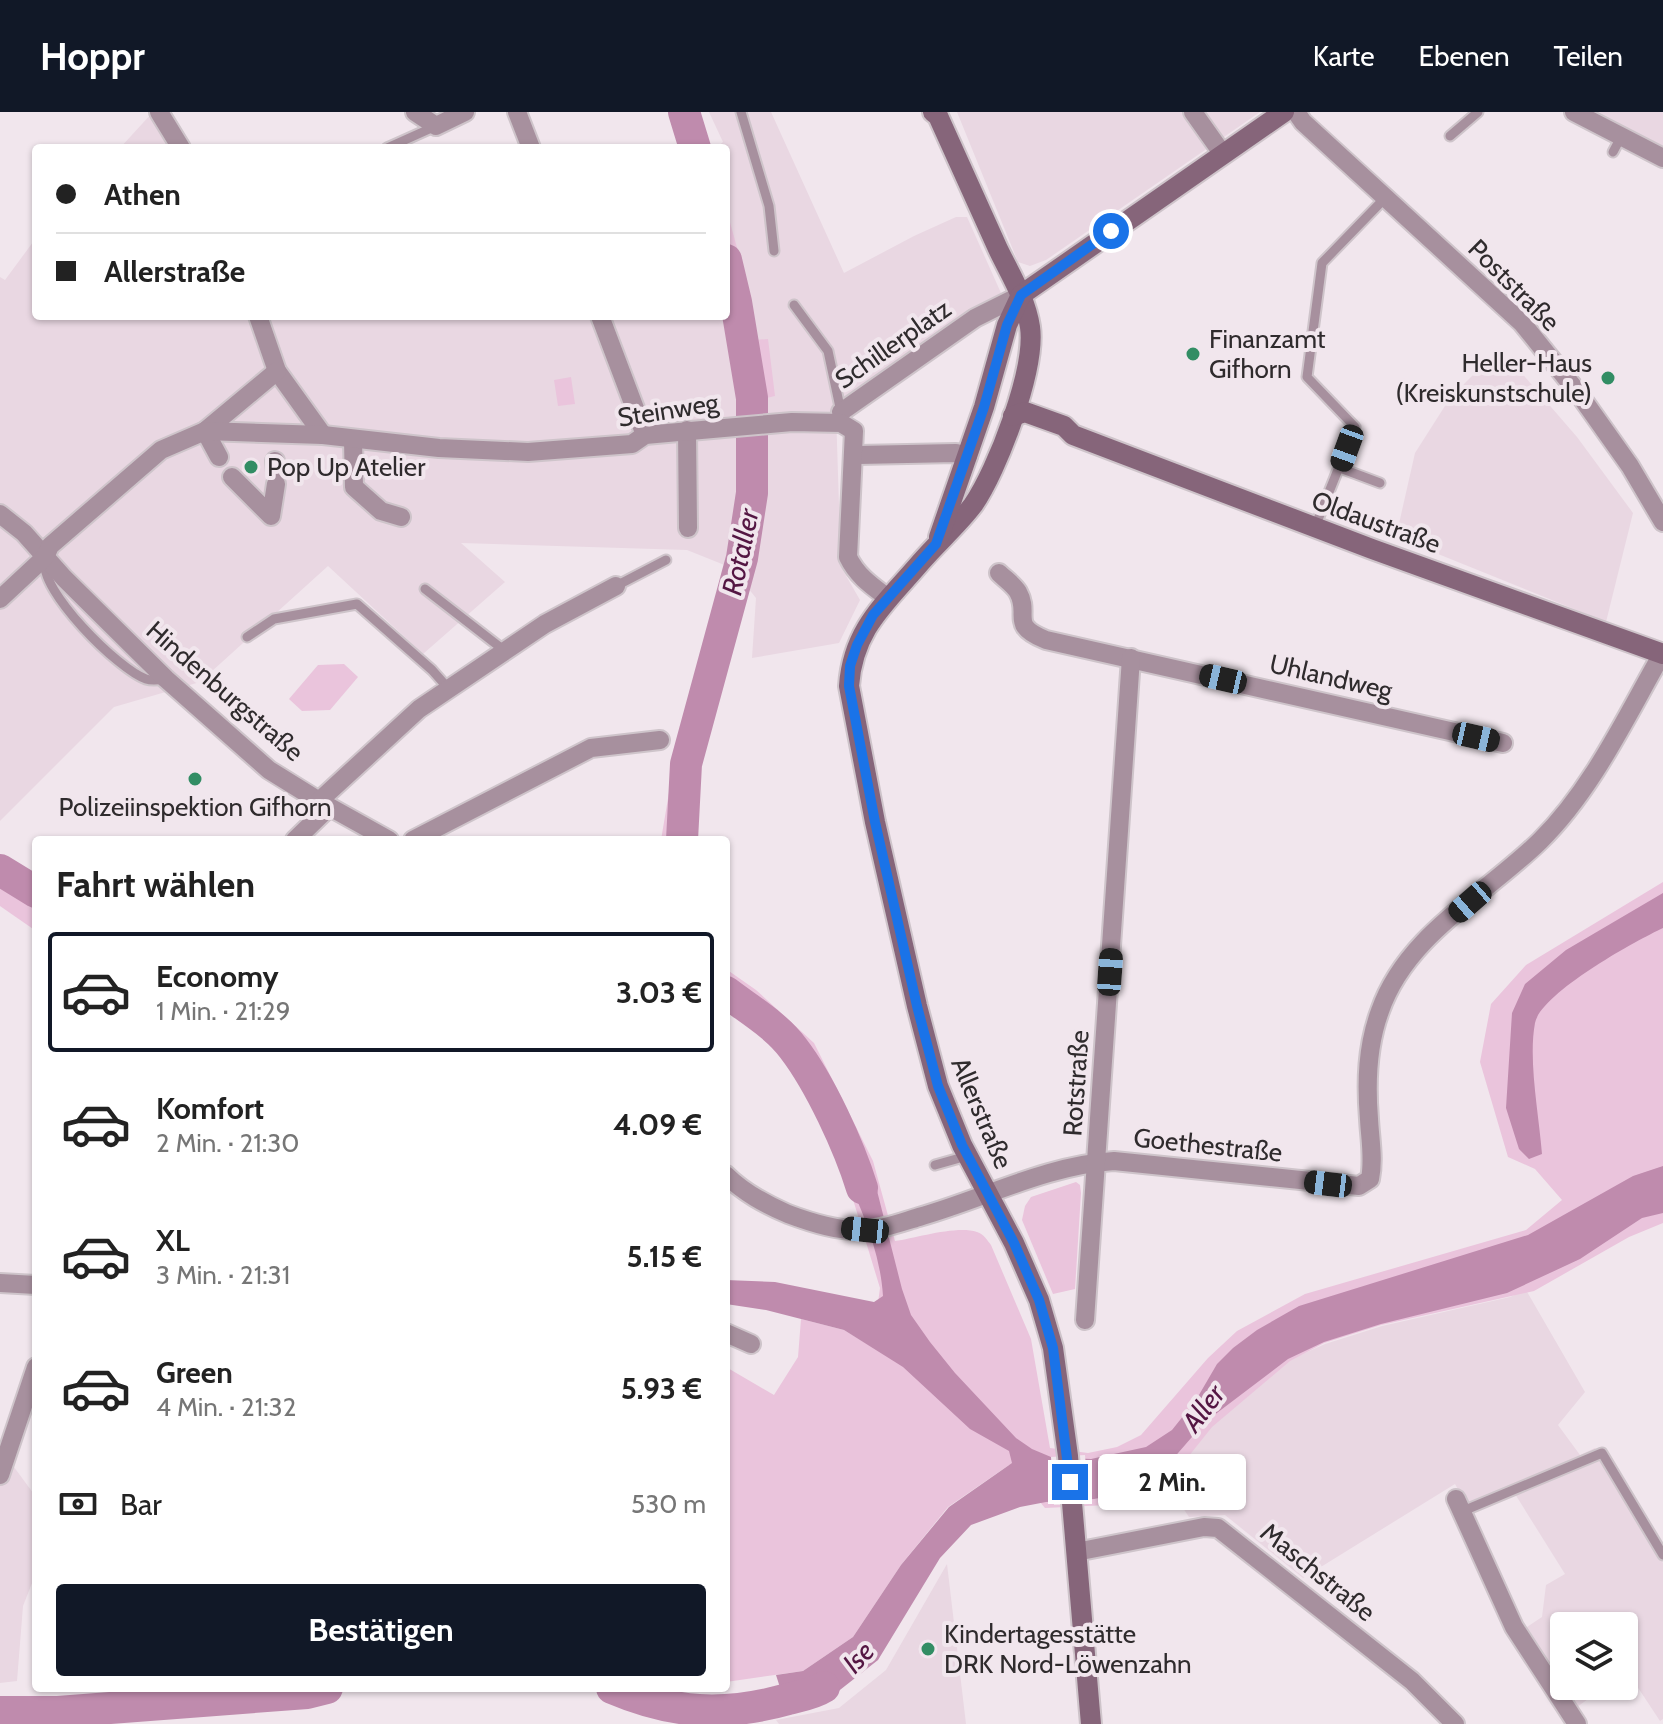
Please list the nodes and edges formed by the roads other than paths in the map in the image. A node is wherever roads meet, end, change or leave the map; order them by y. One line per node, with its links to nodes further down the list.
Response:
1 (159, 112): 14 (street)
2 (415, 112): 12 (street)
3 (465, 112): 12 (street)
4 (517, 112): 16 (street)
5 (741, 112): 20 (lane)
6 (1193, 112): 17 (street)
7 (1284, 112): 17 (street)
8 (1296, 112): 19 (street, Poststraße)
9 (1478, 112): 13 (lane)
10 (1574, 112): 18 (street)
11 (936, 113): 21 (street)
12 (436, 126): 15 (lane)
13 (1450, 136)
14 (179, 144)
15 (396, 144)
16 (529, 144)
17 (1222, 153): 21 (street)
18 (1659, 159)
19 (1385, 198): 38 (lane); 43 (street, Poststraße)
20 (774, 251)
21 (1021, 295): 26 (street); 27 (street); 28 (street, Schillerplatz)
22 (794, 305): 28 (lane)
23 (259, 320): 25 (street)
24 (602, 320): 33 (street)
25 (277, 371): 30 (street, Steinweg); 32 (street)
26 (984, 407): 27 (street, Oldaustraße); 36 (street)
27 (1013, 416): 44 (street, Oldaustraße); 46 (street)
28 (841, 418): 29 (street, Steinweg); 52 (street)
29 (687, 430): 33 (street, Steinweg); 45 (street)
30 (205, 431): 31 (street, Steinweg); 37 (street); 47 (street, Steinweg)
31 (271, 434): 32 (street, Steinweg); 39 (street)
32 (323, 435): 34 (street, Steinweg)
33 (645, 435): 34 (street, Steinweg)
34 (353, 440): 42 (street)
35 (858, 455): 36 (street)
36 (968, 456): 46 (street)
37 (219, 457)
38 (1340, 468): 40 (lane); 44 (lane)
39 (232, 477)
40 (1380, 483)
41 (0, 514): 47 (street, Hindenburgstraße)
42 (401, 517)
43 (1663, 522)
44 (1315, 527): 56 (street, Oldaustraße)
45 (688, 528)
46 (936, 544): 52 (street, Allerstraße)
47 (45, 557): 53 (street, Steinweg); 61 (street, Hindenburgstraße)
48 (666, 560): 50 (lane)
49 (999, 573): 57 (street, Uhlandweg)
50 (616, 586): 55 (street)
51 (425, 589): 55 (lane)
52 (888, 598): 65 (street, Allerstraße)
53 (0, 599)
54 (247, 637): 58 (lane)
55 (505, 651): 58 (street)
56 (1662, 654): 66 (street, Goethestraße)
57 (1131, 658): 60 (street, Uhlandweg); 66 (street, Rotstraße)
58 (448, 688): 61 (street)
59 (660, 740): 64 (street)
60 (1503, 743)
61 (324, 804): 62 (street); 63 (street, Hindenburgstraße)
62 (298, 836)
63 (382, 836)
64 (421, 836)
65 (967, 1156): 67 (lane); 69 (street, Allerstraße)
66 (1097, 1162): 69 (street, Goethestraße); 72 (street, Rotstraße)
67 (935, 1165)
68 (730, 1178): 69 (street)
69 (989, 1195): 78 (street, Allerstraße)
70 (0, 1283): 71 (street)
71 (32, 1285)
72 (1085, 1320)
73 (730, 1335): 74 (street)
74 (751, 1344)
75 (32, 1379): 76 (street)
76 (0, 1475)
77 (1459, 1505): 79 (lane); 82 (street)
78 (1076, 1552): 80 (street, Allerstraße); 81 (street, Maschstraße)
79 (1663, 1555)
80 (1091, 1724)
81 (1455, 1724)
82 (1577, 1724)

